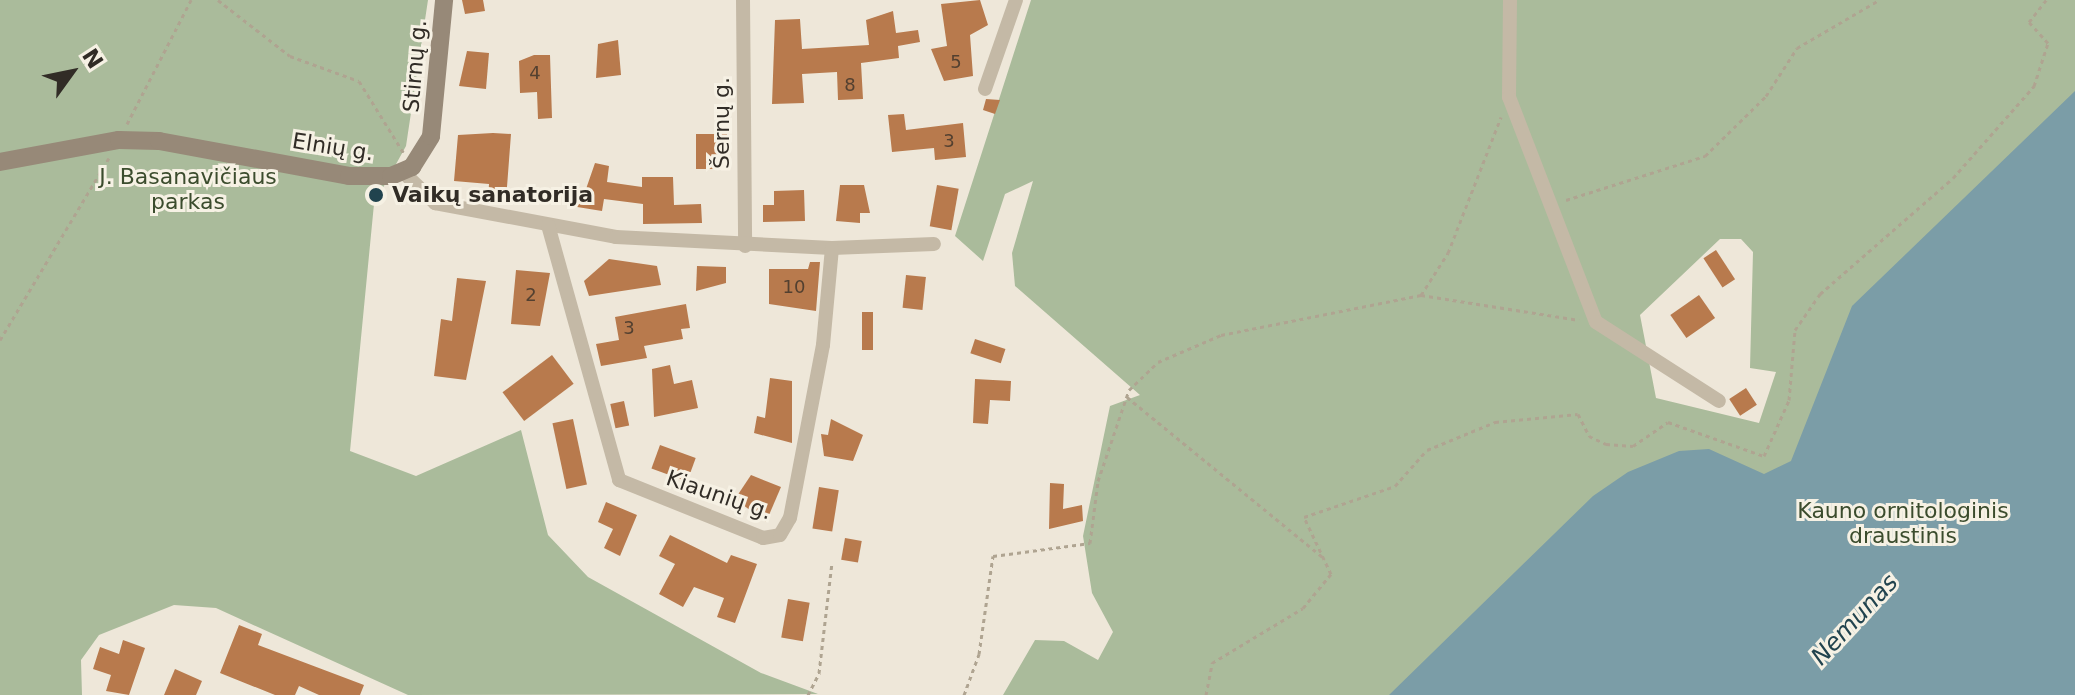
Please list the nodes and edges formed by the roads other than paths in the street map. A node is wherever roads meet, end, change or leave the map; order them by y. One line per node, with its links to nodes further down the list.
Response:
1 (444, 0): 7 (street, Stirnų g.)
2 (743, 0): 10 (street, Šernų g.)
3 (1016, 0): 5 (street)
4 (1510, 0): 12 (street)
5 (985, 89)
6 (0, 162): 7 (street, Elnių g.)
7 (407, 169): 8 (street, Elnių g.)
8 (548, 225): 10 (street, Elnių g.); 11 (street, Kiaunių g.)
9 (934, 244): 11 (street, Elnių g.)
10 (745, 246): 11 (street, Elnių g.)
11 (832, 248)
12 (1719, 401)

